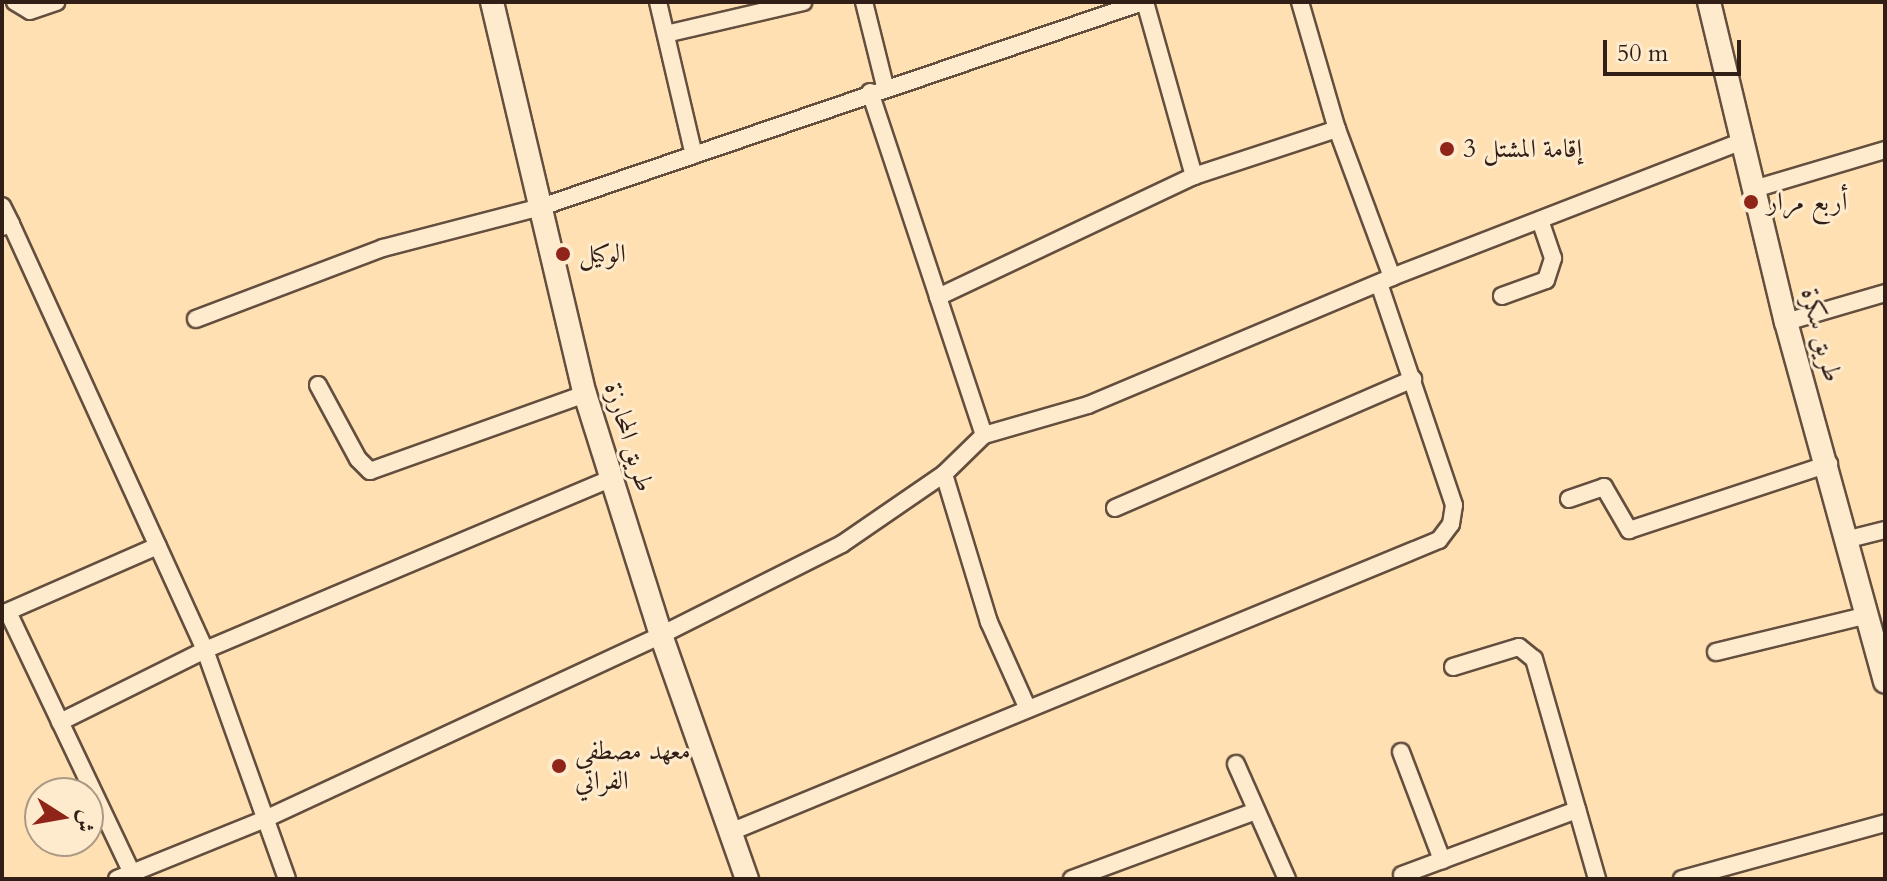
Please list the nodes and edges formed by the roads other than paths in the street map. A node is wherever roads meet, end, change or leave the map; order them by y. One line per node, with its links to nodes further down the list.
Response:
1 (15, 2): 2 (street)
2 (56, 2)
3 (492, 2): 19 (main road, طريق المحارزة)
4 (658, 2): 10 (street)
5 (803, 2): 10 (street)
6 (864, 2): 11 (street)
7 (1144, 2): 11 (street); 16 (street)
8 (1300, 2): 12 (street)
9 (1714, 3): 13 (main road, طريق سكرة)
10 (666, 34): 15 (street)
11 (878, 89): 15 (street); 25 (street)
12 (1337, 129): 16 (street); 22 (street)
13 (1742, 141): 17 (main road, طريق سكرة); 20 (street)
14 (1885, 150): 17 (street)
15 (694, 155): 19 (street)
16 (1194, 176): 25 (street)
17 (1754, 189): 27 (main road, طريق سكرة)
18 (2, 206): 21 (street)
19 (544, 206): 26 (street); 30 (main road, طريق المحارزة)
20 (1540, 220): 22 (street); 24 (street)
21 (6, 226): 39 (street)
22 (1385, 280): 28 (street); 31 (street)
23 (1885, 293): 27 (street)
24 (1502, 296)
25 (938, 297): 31 (street)
26 (196, 319)
27 (1786, 322): 32 (main road, طريق سكرة)
28 (1413, 379): 36 (street); 47 (street)
29 (318, 385): 30 (street)
30 (585, 394): 34 (main road, طريق المحارزة)
31 (984, 435): 33 (street)
32 (1829, 464): 35 (street); 38 (main road, طريق سكرة)
33 (944, 474): 42 (street); 47 (street)
34 (613, 478): 42 (main road, طريق المحارزة); 43 (street)
35 (1569, 499)
36 (1115, 508)
37 (1885, 530): 38 (street)
38 (1849, 539): 41 (main road, طريق سكرة)
39 (158, 546): 40 (street); 43 (street)
40 (5, 613): 48 (street)
41 (1868, 615): 44 (street); 46 (main road, طريق سكرة)
42 (661, 635): 53 (street); 55 (main road, طريق المحارزة)
43 (205, 650): 48 (street); 53 (street)
44 (1716, 652)
45 (1453, 667): 51 (street)
46 (1885, 682)
47 (1028, 709): 55 (street)
48 (60, 722): 59 (street)
49 (1401, 752): 56 (street)
50 (1236, 764): 52 (street)
51 (1577, 810): 56 (street); 64 (street)
52 (1256, 811): 62 (street); 63 (street)
53 (263, 820): 59 (street); 60 (street)
54 (1885, 823): 57 (street)
55 (728, 833): 61 (main road, طريق المحارزة)
56 (1442, 860): 58 (street)
57 (1739, 871): 65 (street)
58 (1402, 875)
59 (124, 876)
60 (287, 879)
61 (747, 879)
62 (1072, 879)
63 (1287, 879)
64 (1597, 879)
65 (1682, 879)

